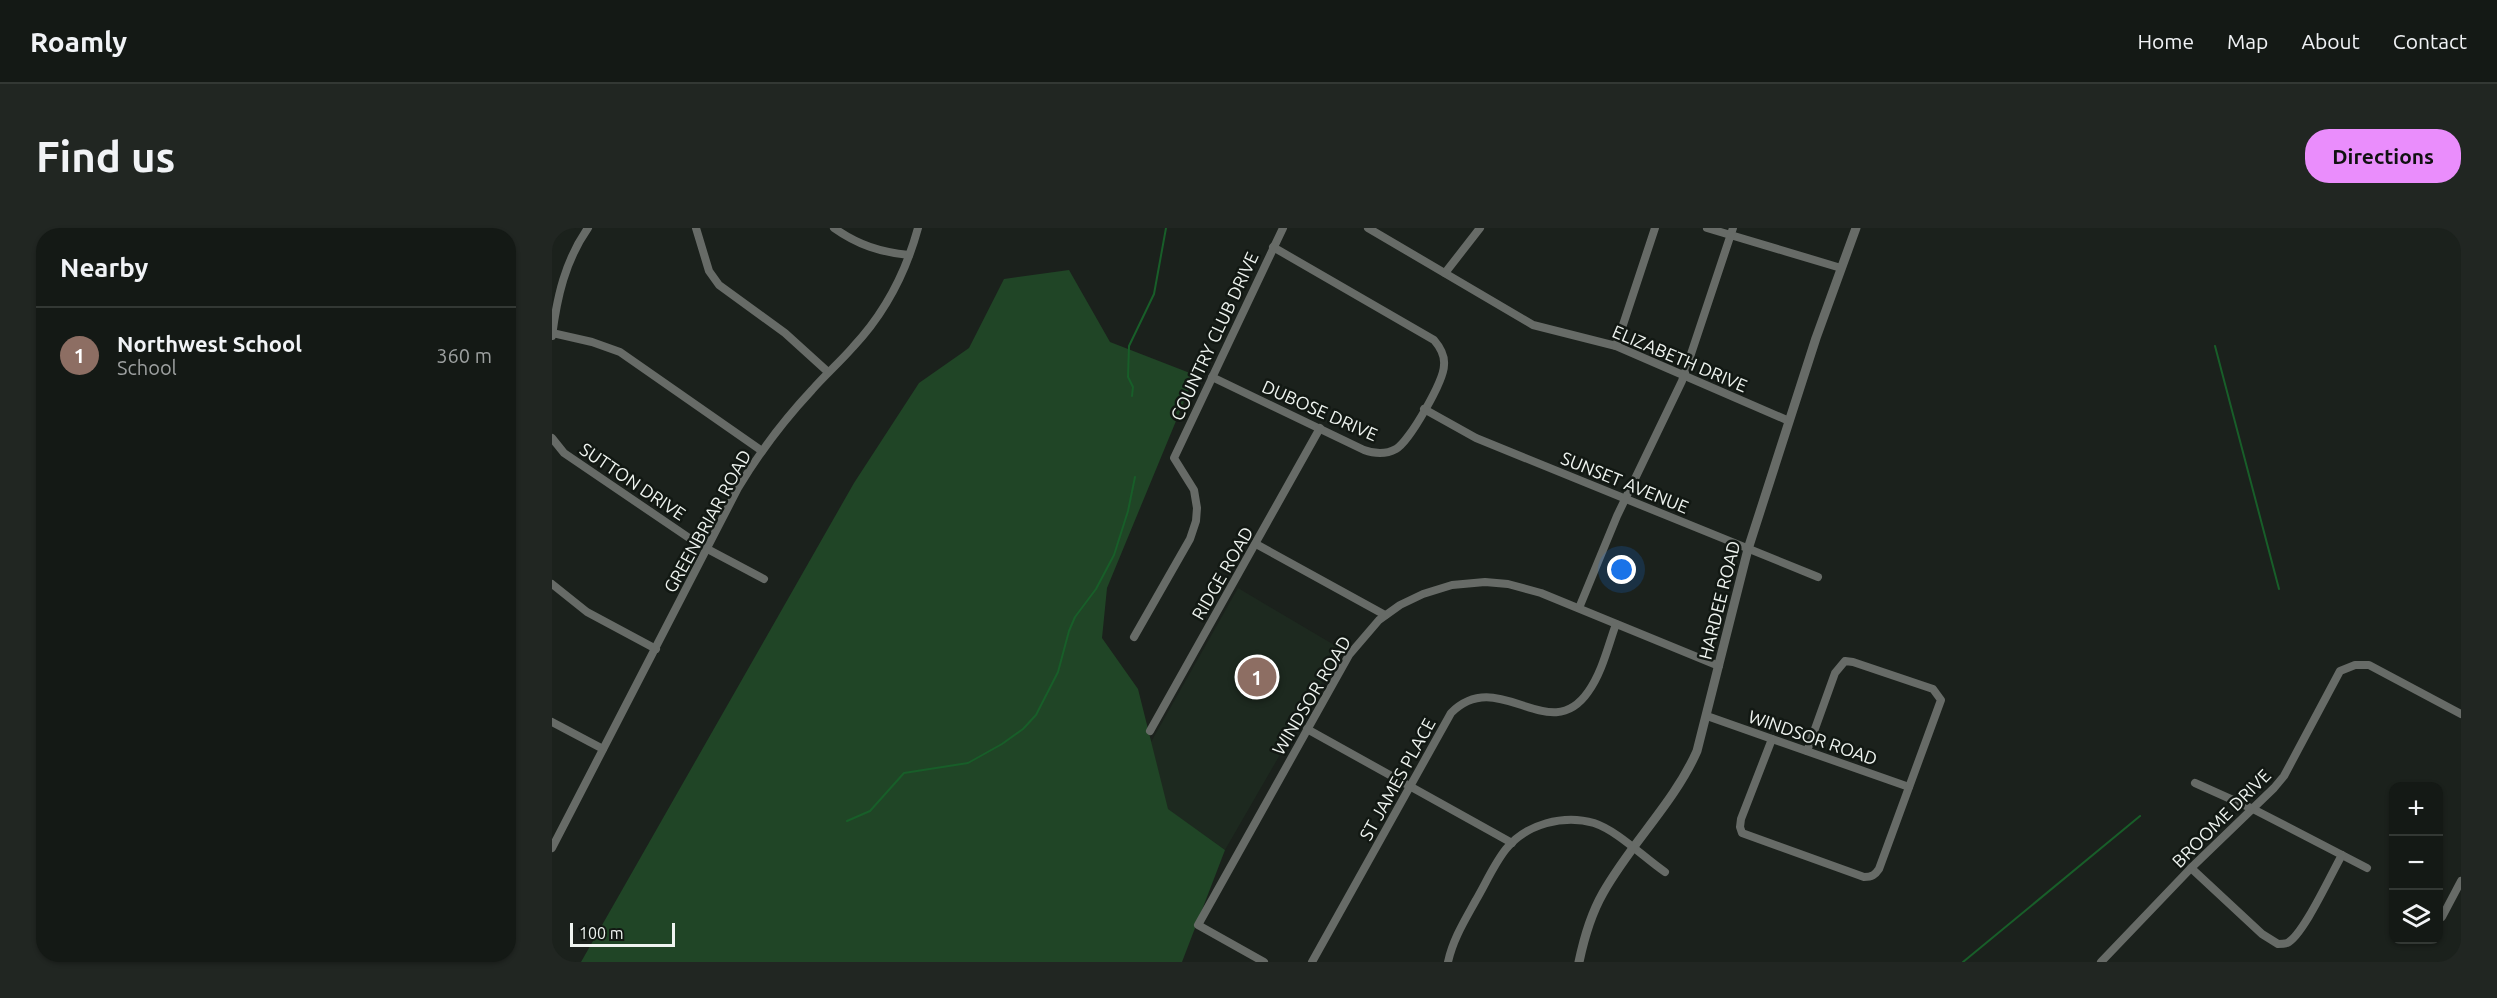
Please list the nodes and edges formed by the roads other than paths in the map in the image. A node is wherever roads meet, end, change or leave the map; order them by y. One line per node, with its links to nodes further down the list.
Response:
1 (588, 228): 16 (street)
2 (696, 228): 18 (street)
3 (834, 228): 13 (street)
4 (918, 228): 13 (street, GREENBRIAR ROAD)
5 (1283, 228): 12 (street, COUNTRY CLUB DRIVE)
6 (1368, 228): 15 (street, ELIZABETH DRIVE)
7 (1480, 228): 15 (street)
8 (1655, 228): 17 (street)
9 (1707, 228): 11 (street)
10 (1856, 228): 14 (street, HARDEE ROAD)
11 (1731, 232): 14 (street); 19 (street)
12 (1273, 247): 20 (street, COUNTRY CLUB DRIVE); 21 (street, DUBOSE DRIVE)
13 (909, 255): 18 (street, GREENBRIAR ROAD)
14 (1841, 268): 22 (street, HARDEE ROAD)
15 (1445, 273): 17 (street, ELIZABETH DRIVE)
16 (552, 334): 25 (street)
17 (1616, 346): 19 (street, ELIZABETH DRIVE)
18 (828, 372): 25 (street, GREENBRIAR ROAD)
19 (1684, 375): 22 (street, ELIZABETH DRIVE); 26 (street)
20 (1212, 376): 23 (street, DUBOSE DRIVE); 36 (street, COUNTRY CLUB DRIVE)
21 (1424, 409): 23 (street, DUBOSE DRIVE); 26 (street, SUNSET AVENUE)
22 (1789, 421): 29 (street, HARDEE ROAD)
23 (1320, 429): 27 (street, RIDGE ROAD)
24 (552, 438): 28 (street, SUTTON DRIVE)
25 (762, 451): 28 (street, GREENBRIAR ROAD)
26 (1624, 498): 29 (street, SUNSET AVENUE); 33 (street)
27 (1256, 544): 34 (street); 43 (street, RIDGE ROAD)
28 (707, 549): 31 (street, SUTTON DRIVE); 37 (street, GREENBRIAR ROAD)
29 (1748, 549): 30 (street, SUNSET AVENUE); 38 (street, HARDEE ROAD)
30 (1818, 577)
31 (764, 579)
32 (552, 584): 37 (street)
33 (1579, 608): 34 (street, WINDSOR ROAD); 35 (street, WINDSOR ROAD)
34 (1385, 615): 42 (street, WINDSOR ROAD)
35 (1616, 624): 38 (street, WINDSOR ROAD); 48 (street, ST JAMES PLACE)
36 (1134, 637)
37 (656, 650): 45 (street, GREENBRIAR ROAD)
38 (1719, 666): 40 (street, HARDEE ROAD)
39 (2461, 714): 50 (street, BROOME DRIVE)
40 (1707, 716): 44 (street, WINDSOR ROAD); 53 (street, HARDEE ROAD)
41 (552, 722): 45 (street)
42 (1307, 729): 48 (street); 60 (street, WINDSOR ROAD)
43 (1150, 731)
44 (1772, 739): 46 (street, WINDSOR ROAD); 49 (street)
45 (603, 749): 52 (street, GREENBRIAR ROAD)
46 (1807, 751): 49 (street, WINDSOR ROAD); 49 (street)
47 (2195, 783): 50 (street)
48 (1409, 786): 51 (street); 61 (street, ST JAMES PLACE)
49 (1910, 787)
50 (2253, 808): 54 (street); 55 (street, BROOME DRIVE)
51 (1512, 843): 53 (street); 62 (street)
52 (552, 848)
53 (1634, 850): 57 (street); 63 (street, HARDEE ROAD)
54 (2342, 855): 55 (street); 56 (street)
55 (2191, 868): 64 (street, BROOME DRIVE)
56 (2367, 868)
57 (1665, 872)
58 (2461, 881): 59 (street)
59 (2443, 915)
60 (1261, 961)
61 (1312, 962)
62 (1448, 962)
63 (1579, 962)
64 (2101, 962)

